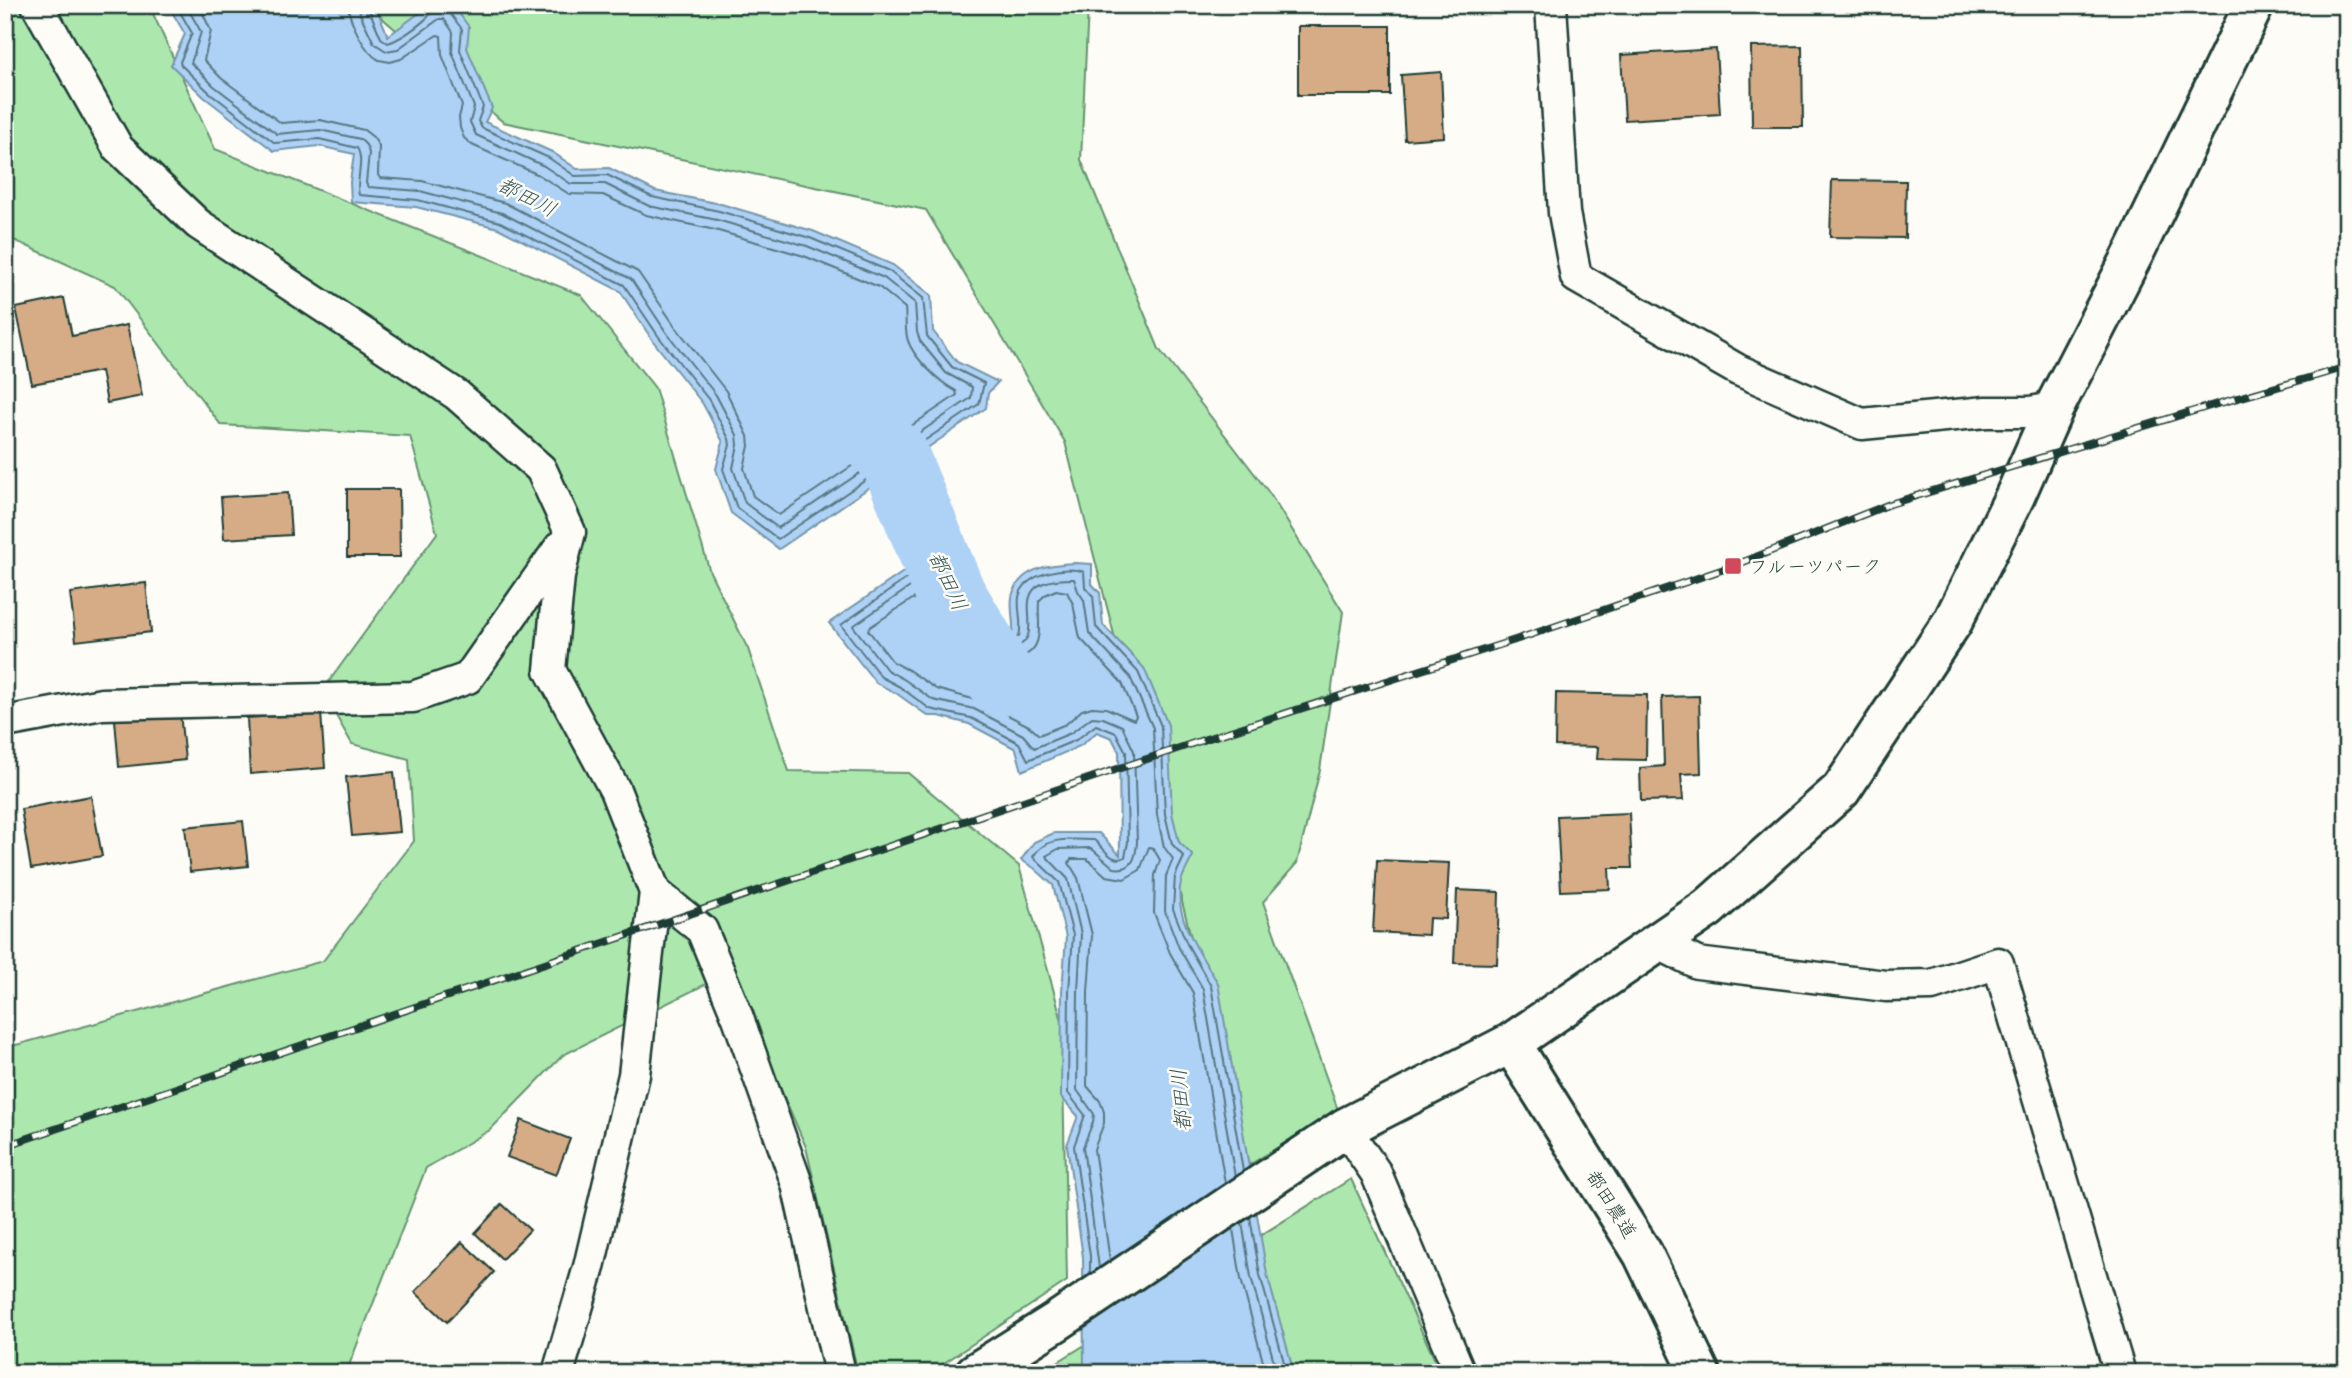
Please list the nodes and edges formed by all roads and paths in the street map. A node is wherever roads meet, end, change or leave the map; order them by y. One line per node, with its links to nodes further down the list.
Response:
1 (37, 5): 5 (street)
2 (1550, 5): 4 (street)
3 (2254, 5): 4 (street)
4 (2054, 408): 8 (street)
5 (570, 532): 6 (street); 7 (street)
6 (5, 722)
7 (655, 892): 11 (street); 12 (street)
8 (1657, 943): 9 (street); 16 (street)
9 (1511, 1043): 10 (street); 15 (street, 都田農道)
10 (1345, 1128): 13 (street); 14 (street)
11 (558, 1373)
12 (840, 1373)
13 (975, 1373)
14 (1460, 1373)
15 (1700, 1373)
16 (2120, 1373)

